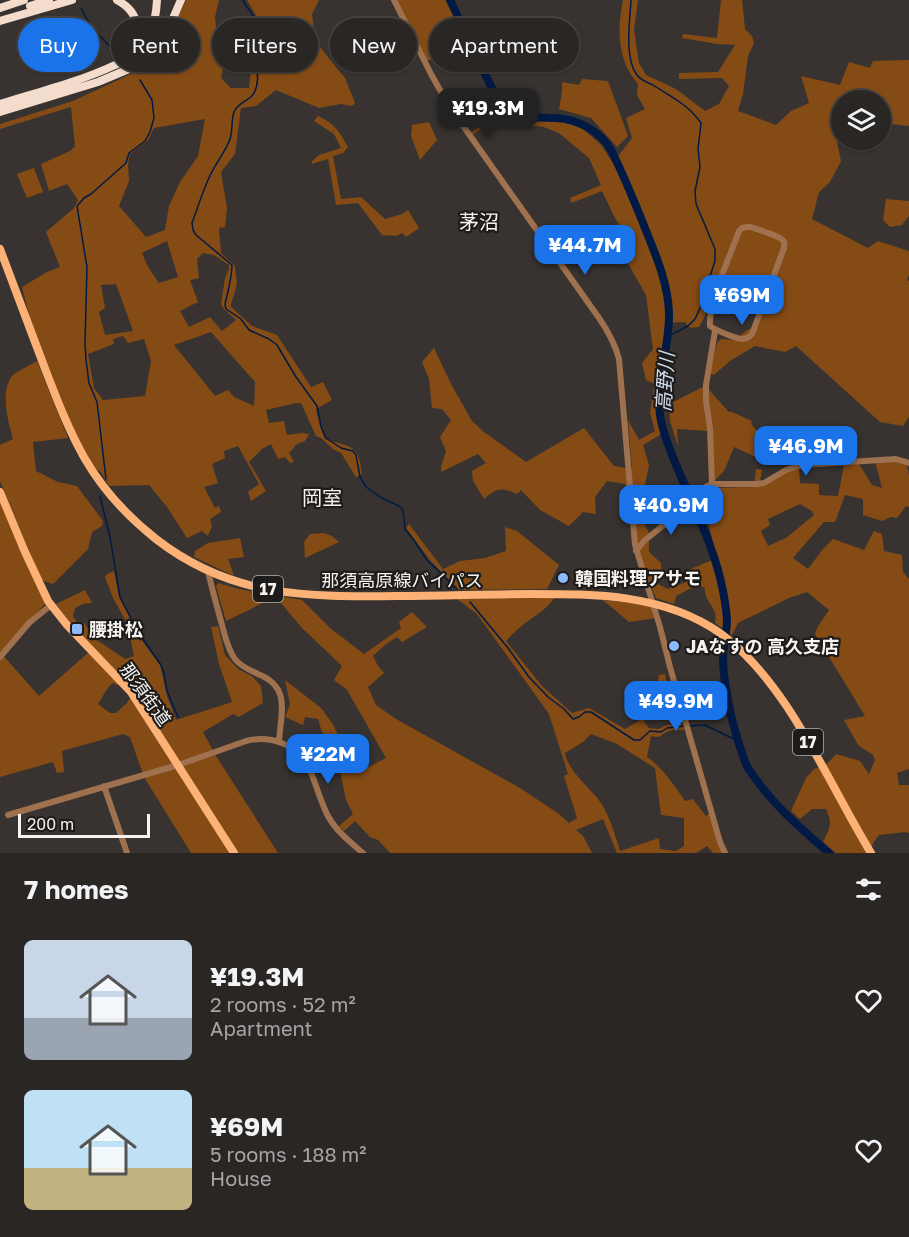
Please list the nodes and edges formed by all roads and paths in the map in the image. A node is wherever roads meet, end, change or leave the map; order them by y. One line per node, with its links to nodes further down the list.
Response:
1 (24, 0): 8 (highway)
2 (49, 0): 9 (highway)
3 (72, 0): 14 (highway)
4 (117, 0): 10 (highway)
5 (159, 0): 11 (highway); 12 (highway)
6 (181, 0): 13 (highway)
7 (394, 0): 24 (street)
8 (0, 8)
9 (0, 16)
10 (134, 18)
11 (155, 18)
12 (158, 18)
13 (173, 18)
14 (0, 21)
15 (111, 66): 17 (highway)
16 (120, 72): 18 (highway)
17 (0, 104)
18 (0, 112)
19 (0, 249): 25 (main road, 那須高原線バイパス / 17)
20 (715, 331): 20 (street); 22 (street)
21 (909, 463): 22 (street)
22 (712, 484): 24 (street)
23 (0, 492): 27 (main road, 那須街道)
24 (636, 551): 26 (street)
25 (208, 571): 26 (main road, 那須高原線バイパス / 17); 29 (street)
26 (652, 602): 33 (main road, 那須高原線バイパス / 17); 37 (street)
27 (51, 605): 28 (street); 30 (main road, 那須街道)
28 (0, 657)
29 (279, 741): 30 (street); 36 (street)
30 (178, 765): 31 (street); 35 (main road, 那須街道)
31 (104, 786): 32 (street); 34 (street)
32 (8, 815)
33 (855, 825): 38 (main road, 17); 39 (main road)
34 (127, 853)
35 (234, 853)
36 (363, 853)
37 (725, 853)
38 (869, 853)
39 (876, 853)

